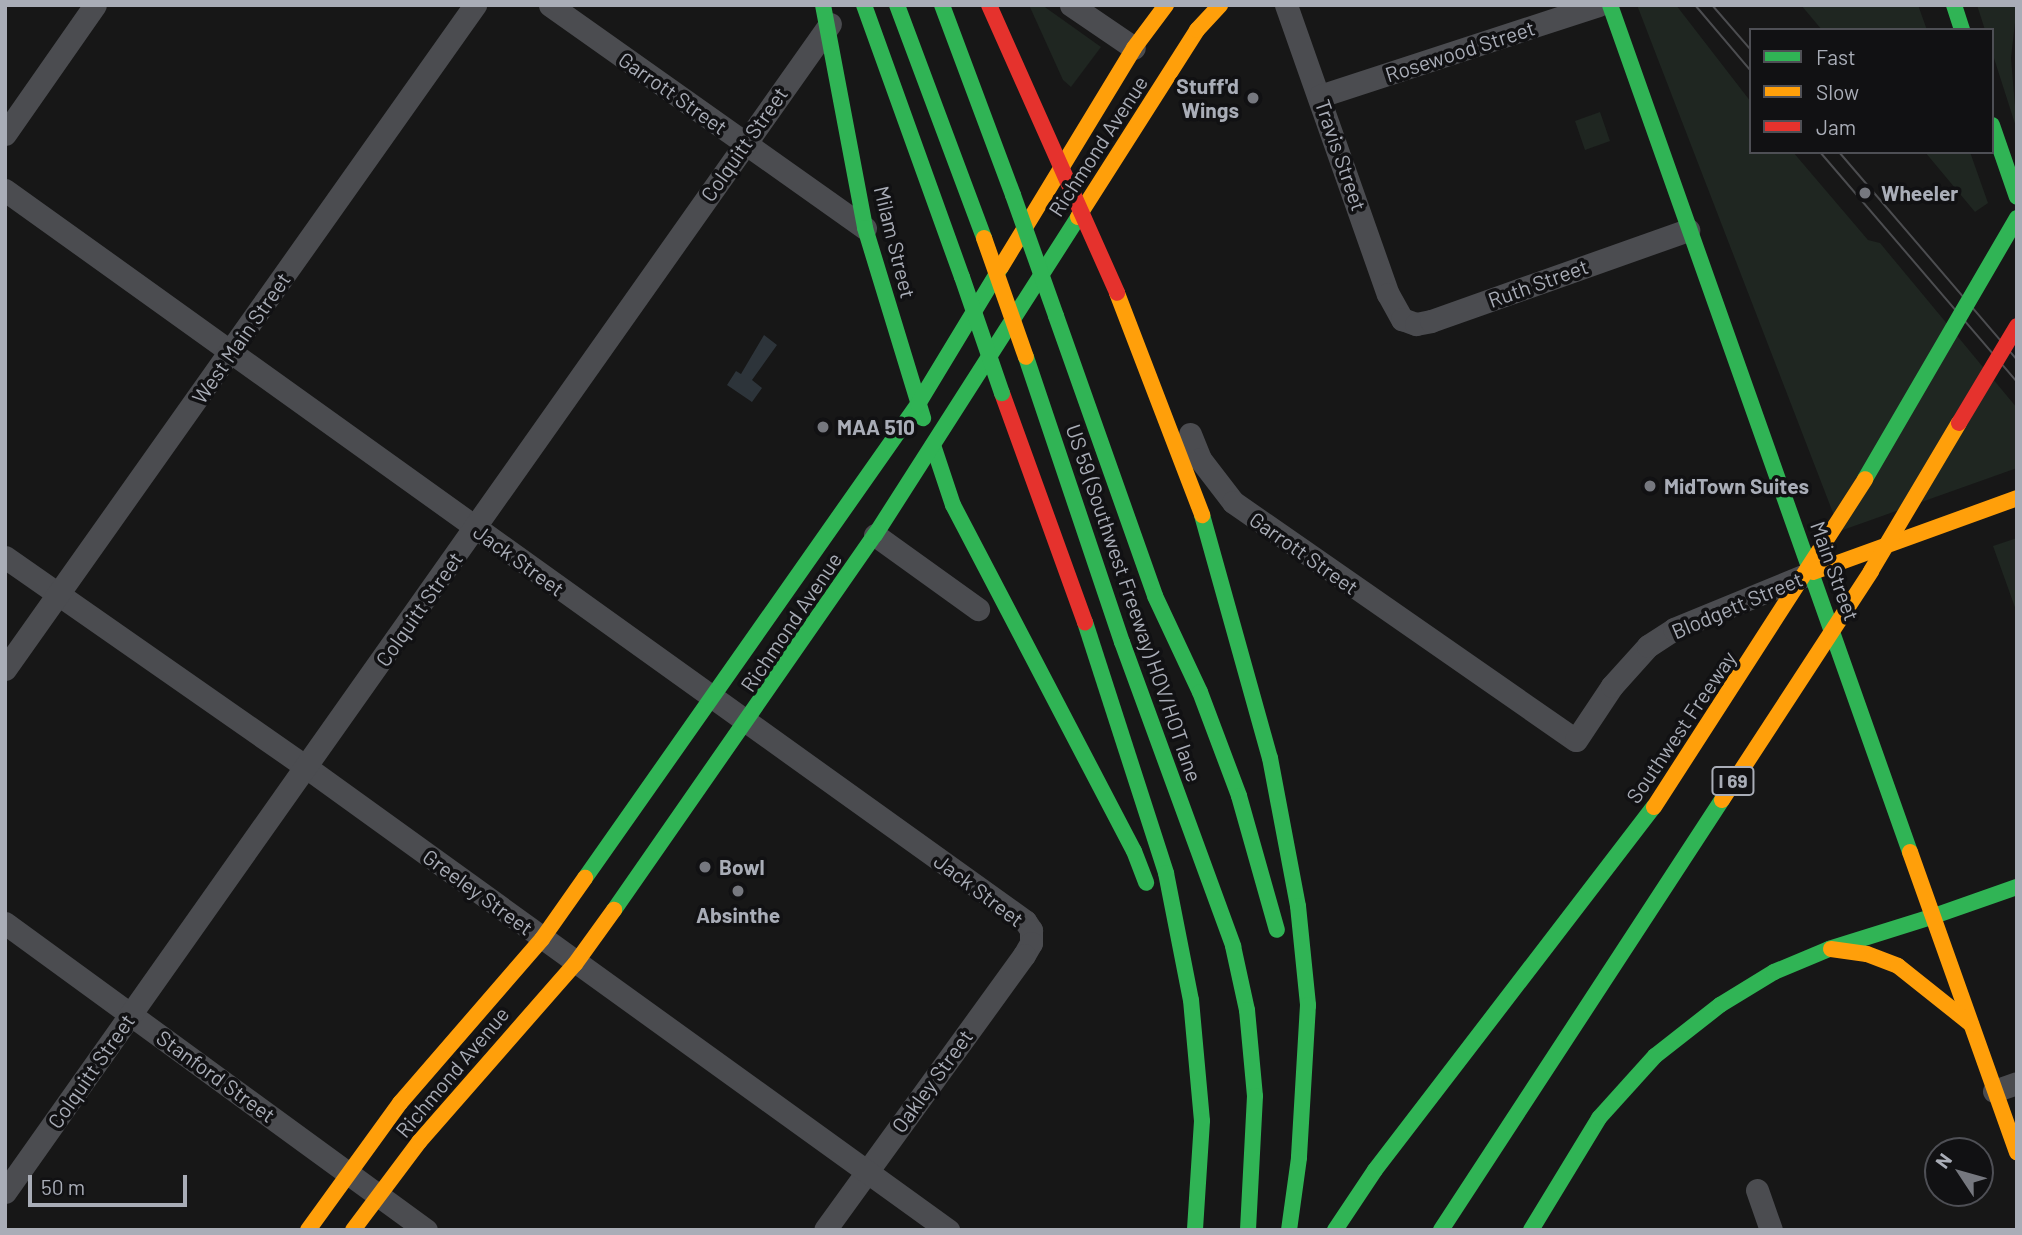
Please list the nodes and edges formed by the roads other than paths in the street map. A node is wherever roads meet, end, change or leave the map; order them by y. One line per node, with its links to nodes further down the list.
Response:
1 (95, 5): 20 (street)
2 (475, 5): 32 (street, West Main Street)
3 (550, 5): 21 (street, Garrott Street)
4 (864, 5): 58 (main road, bridge)
5 (897, 5): 59 (main road, US 59 (Southwest Freeway) HOV/HOT lane, bridge)
6 (942, 5): 43 (main road, bridge)
7 (989, 5): 22 (main road)
8 (1072, 5): 17 (street)
9 (1166, 5): 17 (main road, Richmond Avenue)
10 (1220, 5): 25 (main road, Richmond Avenue)
11 (1286, 5): 18 (street, Travis Street)
12 (1599, 5): 18 (street, Rosewood Street)
13 (1610, 5): 28 (main road, Main Street)
14 (1954, 5): 16 (main road)
15 (826, 14): 21 (street, Colquitt Street); 27 (main road, Milam Street)
16 (1961, 28)
17 (1134, 48): 22 (main road, Richmond Avenue)
18 (1321, 96): 30 (street, Travis Street)
19 (1994, 131): 24 (main road)
20 (5, 134)
21 (745, 143): 27 (street, Garrott Street); 36 (street, Colquitt Street)
22 (1060, 171): 25 (main road); 33 (main road, Richmond Avenue)
23 (5, 190): 32 (street, Jack Street)
24 (2017, 197)
25 (1081, 212): 29 (main road); 34 (main road, Richmond Avenue)
26 (2017, 218): 78 (main road, Southwest Freeway / I 69, bridge)
27 (865, 228): 33 (main road, Milam Street)
28 (1688, 230): 30 (street, Ruth Street); 39 (main road, Main Street)
29 (1116, 293): 46 (street, Garrott Street); 77 (main road)
30 (1394, 305)
31 (2017, 326): 79 (main road, I 69, bridge)
32 (231, 352): 36 (street, Jack Street); 40 (street, West Main Street)
33 (918, 404): 34 (main road, Milam Street); 44 (main road, Richmond Avenue)
34 (933, 445): 37 (main road, Richmond Avenue); 58 (main road, Milam Street)
35 (2017, 498): 39 (main road, Blodgett Street)
36 (476, 529): 44 (street, Jack Street); 47 (street, Colquitt Street)
37 (875, 535): 41 (street); 45 (main road, Richmond Avenue)
38 (5, 557): 40 (street, Greeley Street)
39 (1813, 572): 46 (street, Blodgett Street); 51 (main road, Main Street)
40 (60, 593): 42 (street, West Main Street); 47 (street, Greeley Street)
41 (978, 609)
42 (5, 669)
43 (1200, 692): 48 (main road); 55 (main road)
44 (712, 699): 45 (street, Jack Street); 54 (main road, Richmond Avenue)
45 (746, 725): 53 (street, Jack Street); 57 (main road, Richmond Avenue)
46 (1576, 740)
47 (306, 767): 54 (street, Greeley Street); 60 (street, Colquitt Street)
48 (1212, 775)
49 (1226, 872): 59 (main road)
50 (2017, 887): 51 (main road)
51 (1934, 916): 56 (main road); 61 (main road, Main Street)
52 (5, 923): 60 (street, Stanford Street)
53 (1031, 930): 65 (street, Oakley Street)
54 (542, 939): 57 (street, Greeley Street); 66 (main road, Richmond Avenue)
55 (1279, 941)
56 (1829, 949): 61 (main road); 80 (main road)
57 (575, 964): 65 (street, Greeley Street); 69 (main road, Richmond Avenue)
58 (1191, 1000): 75 (main road)
59 (1247, 1010): 76 (main road, US 59 (Southwest Freeway) HOV/HOT lane)
60 (131, 1013): 66 (street, Stanford Street); 68 (street, Colquitt Street)
61 (1971, 1024): 63 (main road, Main Street)
62 (2017, 1083): 63 (street)
63 (1994, 1091): 64 (main road, Main Street)
64 (2017, 1153)
65 (867, 1171): 73 (street, Oakley Street); 74 (street, Greeley Street)
66 (347, 1175): 69 (street, Stanford Street); 70 (main road, Richmond Avenue)
67 (1757, 1190): 81 (street)
68 (5, 1192)
69 (377, 1195): 71 (main road, Richmond Avenue); 72 (street, Stanford Street)
70 (308, 1230)
71 (353, 1230)
72 (426, 1230)
73 (825, 1230)
74 (948, 1230)
75 (1195, 1230)
76 (1248, 1230)
77 (1289, 1230)
78 (1335, 1230)
79 (1441, 1230)
80 (1531, 1230)
81 (1771, 1230)

